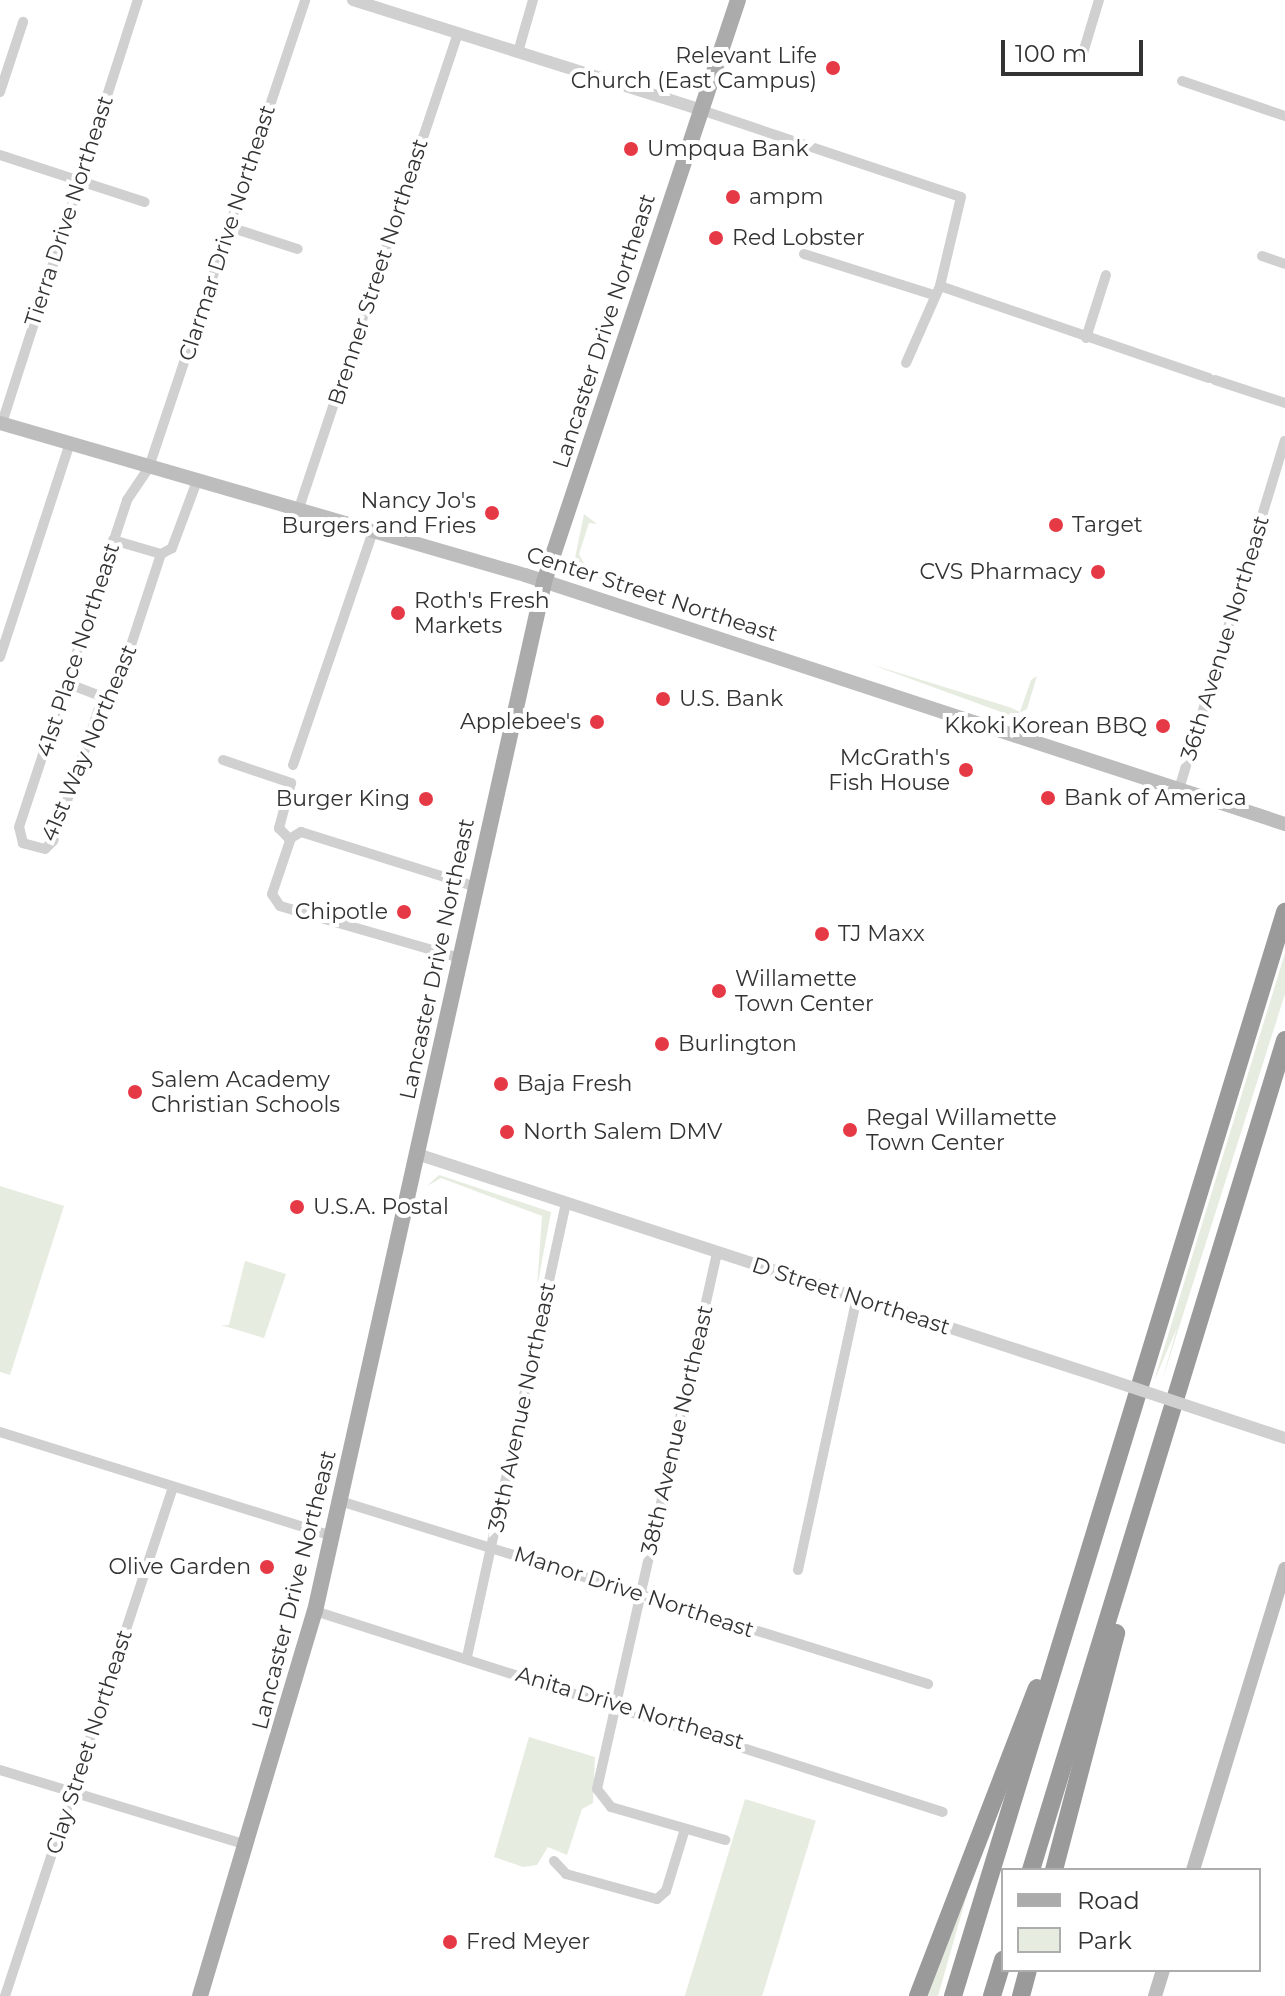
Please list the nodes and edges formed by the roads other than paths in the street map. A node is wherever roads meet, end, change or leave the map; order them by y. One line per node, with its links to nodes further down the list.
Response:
1 (138, 0): 17 (street, Tierra Drive Northeast)
2 (305, 0): 19 (street, Clarmar Drive Northeast)
3 (353, 0): 7 (street)
4 (533, 0): 10 (street)
5 (738, 0): 14 (main road, Lancaster Drive Northeast)
6 (1099, 0): 11 (street)
7 (369, 2): 9 (street)
8 (23, 22): 13 (street)
9 (458, 33): 10 (street); 34 (street, Brenner Street Northeast)
10 (518, 52): 14 (street)
11 (1083, 53)
12 (1182, 81): 15 (street)
13 (0, 92)
14 (701, 110): 25 (street); 38 (main road, Lancaster Drive Northeast)
15 (1285, 116)
16 (0, 155): 17 (street)
17 (78, 180): 18 (street); 29 (street, Tierra Drive Northeast)
18 (145, 202)
19 (229, 227): 20 (street); 32 (street, Clarmar Drive Northeast)
20 (298, 249)
21 (804, 254): 25 (street)
22 (1262, 256): 23 (street)
23 (1285, 264)
24 (1106, 275): 26 (street)
25 (937, 291): 26 (street); 27 (street)
26 (1086, 338): 28 (street)
27 (906, 363)
28 (1285, 403)
29 (1, 423): 31 (main road, Center Street Northeast)
30 (1285, 441): 44 (street, 36th Avenue Northeast)
31 (70, 443): 32 (main road, Center Street Northeast); 39 (street)
32 (149, 467): 33 (main road, Center Street Northeast); 36 (street, 41st Place Northeast)
33 (197, 481): 34 (main road, Center Street Northeast); 37 (street, 41st Way Northeast)
34 (298, 511): 35 (main road, Center Street Northeast)
35 (373, 531): 38 (main road, Center Street Northeast); 43 (street)
36 (113, 540): 37 (street); 40 (street, 41st Place Northeast)
37 (161, 554): 41 (street, 41st Way Northeast)
38 (544, 582): 44 (main road, Center Street Northeast); 48 (main road, Lancaster Drive Northeast)
39 (0, 657)
40 (69, 684): 41 (street); 47 (street, 41st Place Northeast)
41 (103, 697): 47 (street, 41st Way Northeast)
42 (223, 760): 46 (street)
43 (293, 765)
44 (1179, 789): 45 (main road, Center Street Northeast)
45 (1278, 821)
46 (293, 837): 48 (street); 50 (street)
47 (19, 839)
48 (476, 887): 50 (main road, Lancaster Drive Northeast)
49 (1285, 912): 67 (highway)
50 (460, 958): 52 (main road, Lancaster Drive Northeast)
51 (1285, 1040): 57 (highway)
52 (417, 1154): 53 (street, D Street Northeast); 60 (main road, Lancaster Drive Northeast)
53 (566, 1204): 54 (street, D Street Northeast); 62 (street, 39th Avenue Northeast)
54 (717, 1253): 55 (street, D Street Northeast); 65 (street, 38th Avenue Northeast)
55 (857, 1298): 58 (street, D Street Northeast, bridge); 64 (street)
56 (0, 1433): 59 (street)
57 (1162, 1438): 78 (highway); 79 (highway)
58 (1285, 1438)
59 (173, 1487): 61 (street); 72 (street, Clay Street Northeast)
60 (340, 1501): 61 (main road, Lancaster Drive Northeast); 62 (street, Manor Drive Northeast)
61 (332, 1536): 66 (main road, Lancaster Drive Northeast)
62 (491, 1547): 65 (street, Manor Drive Northeast); 68 (street, 39th Avenue Northeast)
63 (1285, 1569): 80 (main road)
64 (798, 1570)
65 (640, 1595): 69 (street, Manor Drive Northeast); 70 (street, 38th Avenue Northeast)
66 (315, 1611): 68 (street, Anita Drive Northeast); 76 (main road, Lancaster Drive Northeast)
67 (1066, 1628): 89 (highway); 90 (highway)
68 (467, 1657): 70 (street, Anita Drive Northeast)
69 (928, 1684)
70 (618, 1704): 73 (street, Anita Drive Northeast); 74 (street, 38th Avenue Northeast)
71 (0, 1770): 72 (street)
72 (73, 1792): 76 (street); 85 (street, Clay Street Northeast)
73 (943, 1812)
74 (685, 1829): 75 (street); 77 (street)
75 (725, 1840)
76 (247, 1845): 81 (main road, Lancaster Drive Northeast)
77 (554, 1861)
78 (1032, 1868)
79 (1054, 1868)
80 (1194, 1868)
81 (218, 1938): 86 (main road, Lancaster Drive Northeast); 87 (main road); 88 (main road, Lancaster Drive Northeast)
82 (1001, 1967): 91 (highway)
83 (1027, 1972): 92 (highway)
84 (1162, 1972): 93 (main road)
85 (5, 1996)
86 (190, 1996)
87 (200, 1996)
88 (211, 1996)
89 (918, 1996)
90 (953, 1996)
91 (992, 1996)
92 (1021, 1996)
93 (1155, 1996)

